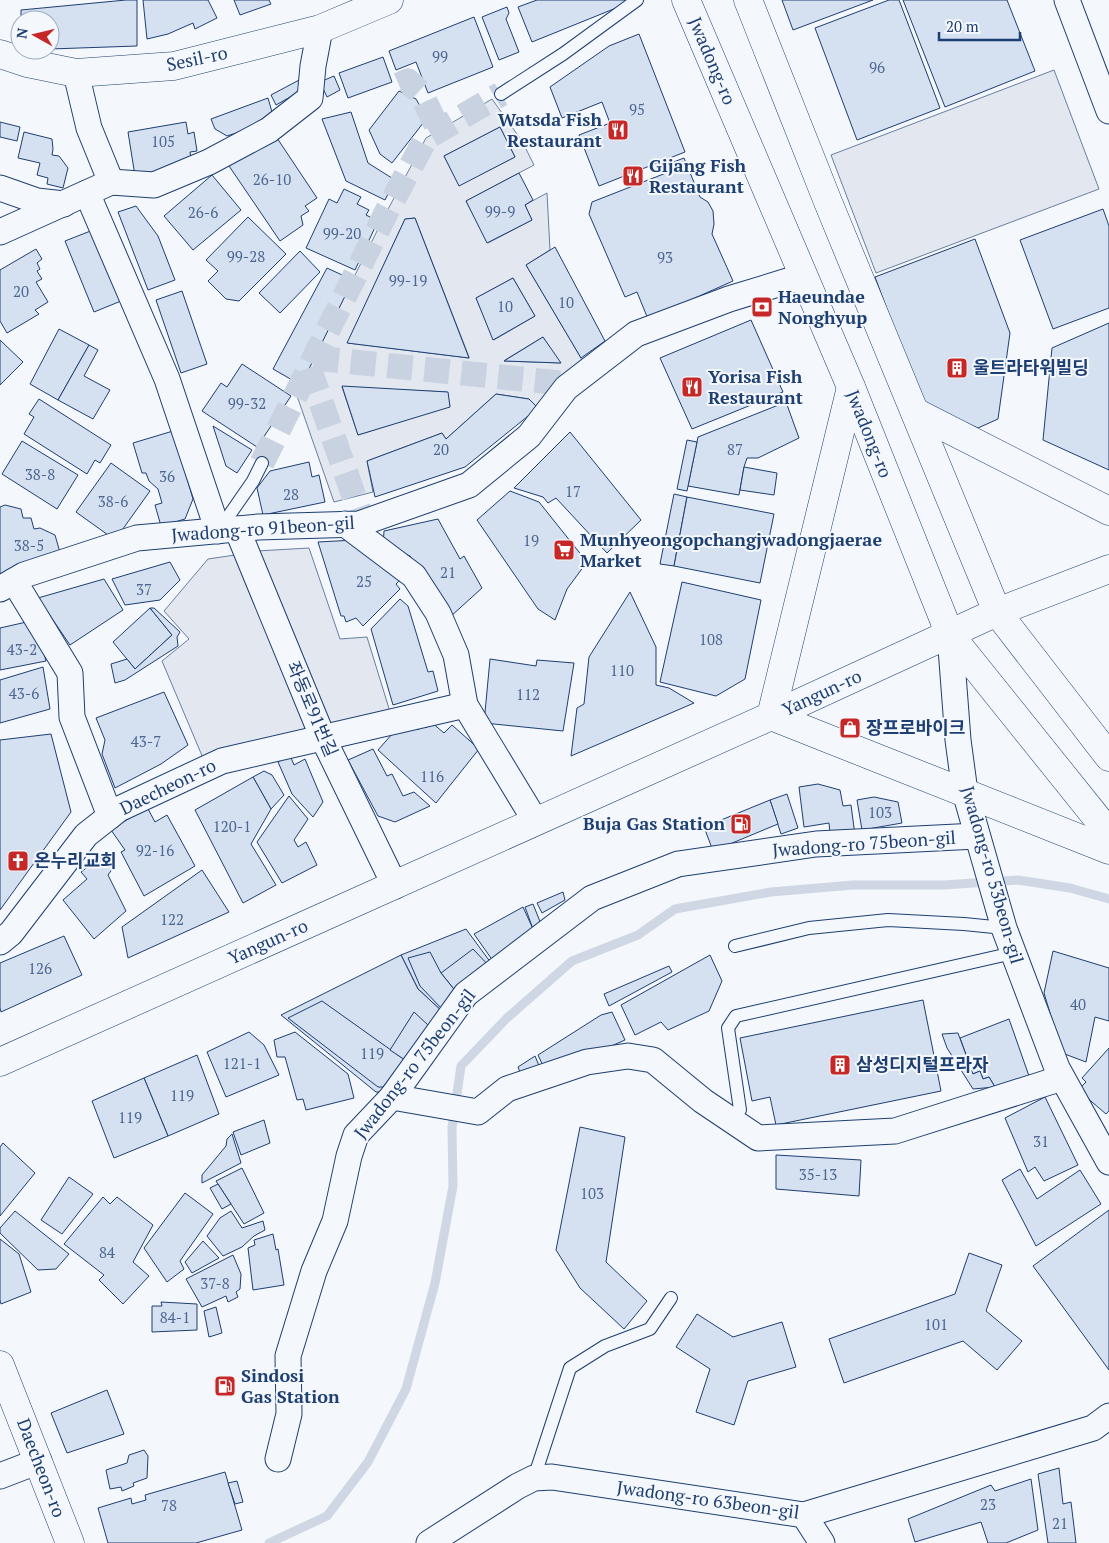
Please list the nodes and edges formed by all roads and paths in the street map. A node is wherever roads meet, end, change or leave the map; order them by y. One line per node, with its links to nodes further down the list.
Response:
1 (389, 0): 6 (main road, Sesil-ro)
2 (637, 0): 9 (lane)
3 (686, 0): 16 (main road, Jwadong-ro)
4 (748, 0): 18 (main road)
5 (1067, 0): 10 (street)
6 (320, 29): 8 (main road, Sesil-ro); 11 (street)
7 (0, 54): 8 (main road, Sesil-ro)
8 (76, 73): 11 (street)
9 (501, 94)
10 (1109, 111)
11 (112, 182): 13 (street)
12 (0, 188): 14 (street)
13 (87, 193): 14 (street); 22 (street, 좌동로91번길)
14 (64, 204): 15 (street)
15 (0, 232)
16 (804, 276): 17 (main road, Jwadong-ro); 21 (street, Jwadong-ro 91beon-gil)
17 (851, 387): 26 (main road, Jwadong-ro); 28 (main road)
18 (915, 412): 20 (main road); 25 (main road)
19 (262, 463): 22 (lane)
20 (1109, 511)
21 (345, 524): 22 (street, Jwadong-ro 91beon-gil); 27 (street)
22 (228, 530): 24 (street, Jwadong-ro 91beon-gil); 29 (street, 좌동로91번길)
23 (1109, 569): 25 (main road, Yangun-ro)
24 (7, 585): 32 (street, Jwadong-ro 91beon-gil)
25 (997, 612): 26 (main road, Yangun-ro); 30 (main road)
26 (950, 635): 28 (main road, Yangun-ro); 31 (street, Jwadong-ro 53beon-gil); 34 (main road, Jwadong-ro)
27 (465, 705): 29 (street); 33 (street)
28 (771, 716): 31 (main road); 33 (main road, Yangun-ro)
29 (328, 737): 32 (street, Daecheon-ro); 37 (street, 좌동로91번길)
30 (1109, 757)
31 (965, 792): 35 (street, Jwadong-ro 53beon-gil); 36 (main road)
32 (110, 816): 39 (street, Daecheon-ro)
33 (536, 822): 37 (main road, Yangun-ro)
34 (1109, 833)
35 (977, 836): 38 (street, Jwadong-ro 53beon-gil); 44 (street, Jwadong-ro 75beon-gil)
36 (1109, 850)
37 (395, 886): 42 (main road, Yangun-ro)
38 (1004, 928): 40 (lane); 41 (street, Jwadong-ro 53beon-gil)
39 (0, 942)
40 (735, 946)
41 (1013, 953): 43 (street, Jwadong-ro 53beon-gil); 45 (lane)
42 (0, 1062)
43 (1062, 1078): 44 (street); 46 (street, Jwadong-ro 53beon-gil)
44 (392, 1097): 50 (street, Jwadong-ro 75beon-gil)
45 (740, 1110)
46 (1109, 1162)
47 (670, 1298): 53 (lane)
48 (0, 1365): 51 (main road, Daecheon-ro)
49 (1109, 1416): 54 (street, Jwadong-ro 63beon-gil)
50 (278, 1459)
51 (39, 1461): 52 (street); 55 (main road, Daecheon-ro)
52 (0, 1476)
53 (534, 1478): 54 (street, Jwadong-ro 63beon-gil); 56 (street, Jwadong-ro 63beon-gil)
54 (804, 1515): 57 (street)
55 (70, 1543)
56 (429, 1543)
57 (822, 1543)

